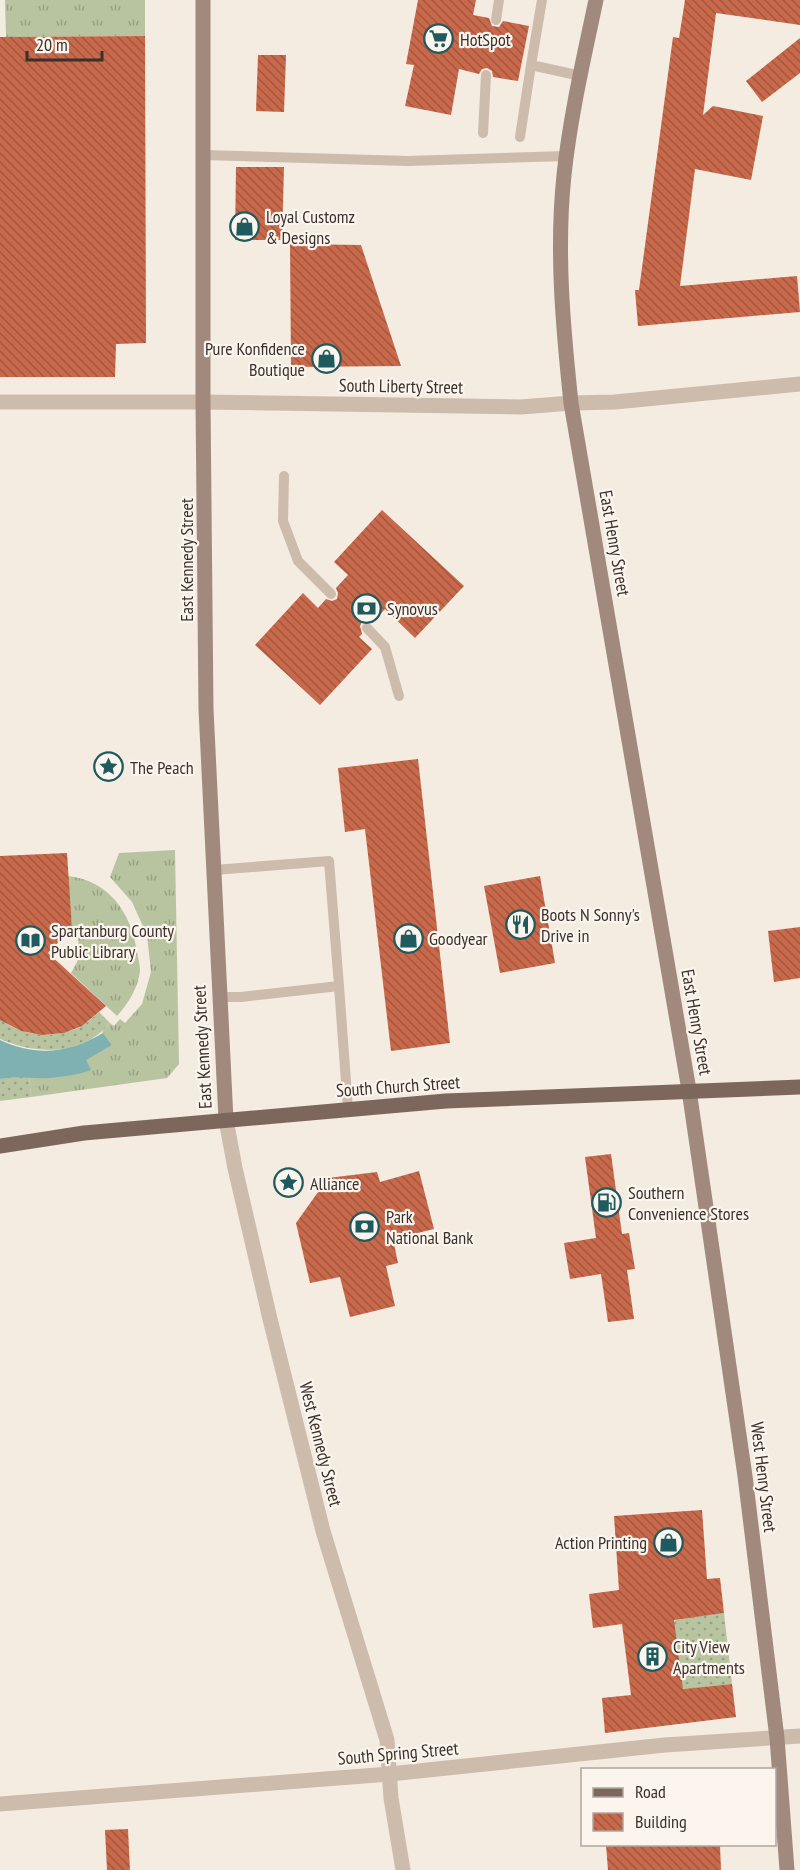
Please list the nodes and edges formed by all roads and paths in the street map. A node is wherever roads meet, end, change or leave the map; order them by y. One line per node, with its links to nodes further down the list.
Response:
1 (203, 0): 11 (main road, East Kennedy Street)
2 (499, 0): 5 (lane)
3 (542, 0): 6 (lane)
4 (596, 0): 8 (main road, East Henry Street)
5 (495, 20)
6 (531, 66): 8 (lane); 10 (lane)
7 (486, 75): 9 (lane)
8 (580, 76): 12 (main road, East Henry Street)
9 (483, 133)
10 (520, 137)
11 (202, 155): 12 (lane); 15 (main road, East Kennedy Street)
12 (567, 156): 16 (main road, East Henry Street)
13 (800, 384): 16 (street, South Liberty Street)
14 (0, 402): 15 (street, South Liberty Street)
15 (202, 402): 16 (street, South Liberty Street); 21 (main road, East Kennedy Street)
16 (571, 402): 25 (main road, East Henry Street)
17 (284, 476): 18 (lane)
18 (331, 594)
19 (367, 628): 20 (lane)
20 (399, 696)
21 (214, 870): 22 (lane); 23 (main road, East Kennedy Street)
22 (339, 987): 23 (lane); 26 (lane)
23 (220, 998): 27 (main road, East Kennedy Street)
24 (800, 1087): 25 (main road, South Church Street)
25 (689, 1090): 26 (main road, South Church Street); 30 (main road, West Henry Street)
26 (348, 1109): 27 (main road, South Church Street)
27 (225, 1120): 28 (main road, South Church Street); 31 (street, West Kennedy Street)
28 (0, 1146)
29 (800, 1736): 30 (street, South Spring Street)
30 (777, 1738): 31 (street, South Spring Street); 34 (main road, West Henry Street)
31 (390, 1774): 32 (street, South Spring Street); 33 (street, West Kennedy Street)
32 (0, 1804)
33 (403, 1870)
34 (787, 1870)

